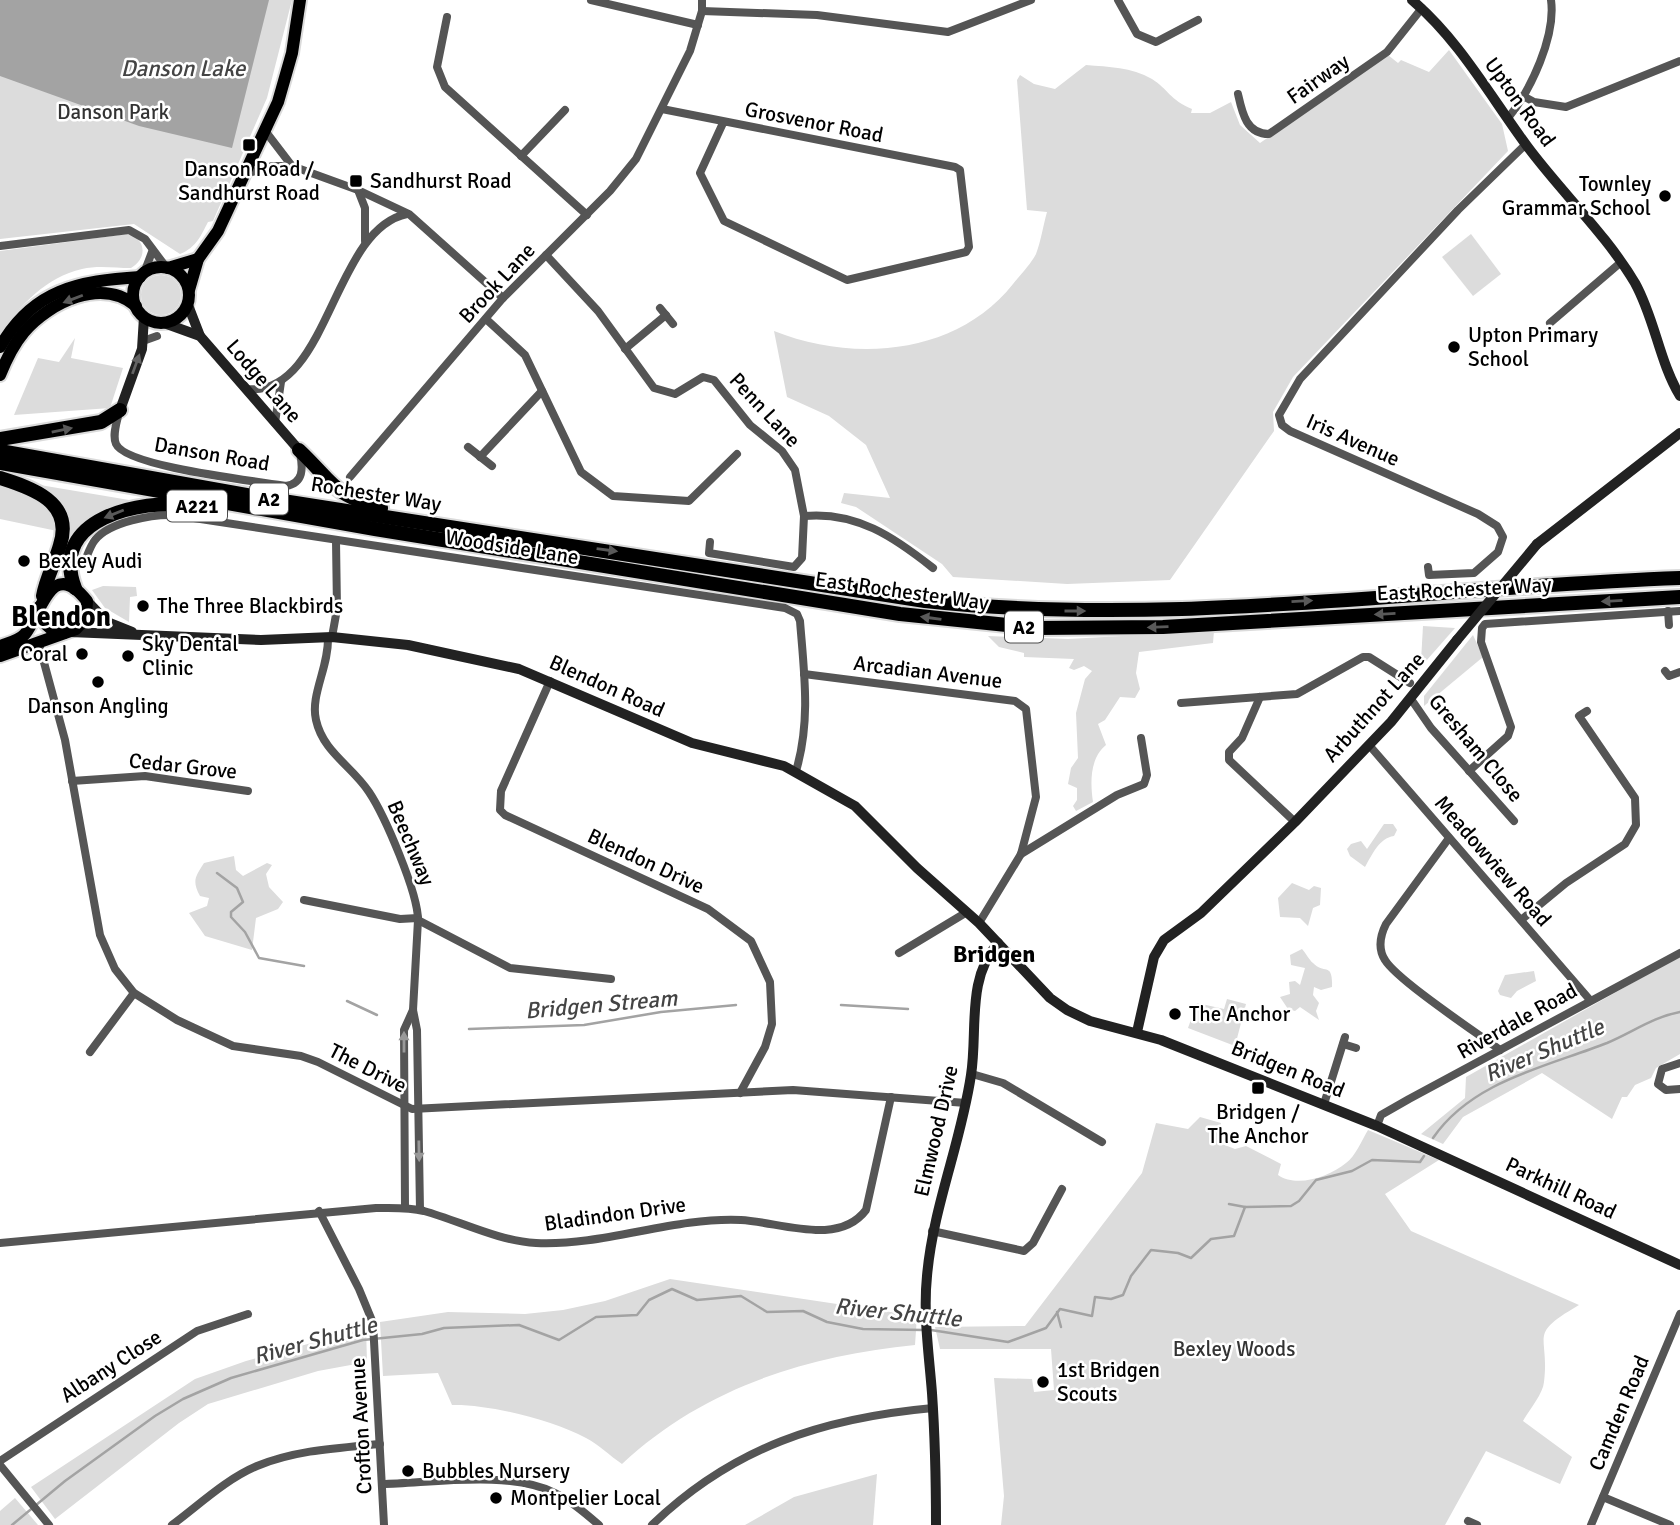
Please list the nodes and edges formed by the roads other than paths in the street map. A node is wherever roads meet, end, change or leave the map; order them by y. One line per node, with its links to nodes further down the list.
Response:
1 (300, 0): 21 (main road)
2 (591, 0): 13 (street)
3 (702, 0): 9 (street, Brook Lane)
4 (1031, 0): 10 (street)
5 (1118, 0): 12 (street)
6 (1551, 0): 16 (street)
7 (999, 1): 10 (street)
8 (1417, 4): 15 (street, Fairway); 19 (street, Upton Road)
9 (702, 11): 10 (street); 13 (street, Brook Lane)
10 (1002, 12)
11 (447, 18): 23 (street)
12 (1198, 20)
13 (698, 25): 17 (street, Brook Lane)
14 (1680, 61): 16 (street)
15 (1238, 94)
16 (1522, 96): 19 (street)
17 (662, 109): 20 (street, Grosvenor Road); 28 (street, Brook Lane)
18 (565, 110): 23 (street)
19 (1508, 118): 22 (street, Upton Road)
20 (723, 123): 20 (street, Grosvenor Road)
21 (266, 132): 24 (street); 25 (main road)
22 (1526, 144): 34 (street, Upton Road); 75 (street, Iris Avenue)
23 (521, 156): 28 (street)
24 (292, 166): 25 (street); 26 (street)
25 (246, 174): 33 (main road)
26 (358, 190): 27 (street); 29 (street)
27 (409, 214): 29 (street); 38 (street)
28 (587, 215): 32 (street, Brook Lane)
29 (365, 241): 52 (street)
30 (0, 246): 31 (street)
31 (152, 252): 35 (street); 36 (street)
32 (545, 255): 38 (street, Brook Lane); 50 (street)
33 (198, 259): 35 (main road); 37 (main road)
34 (1620, 263): 44 (street); 55 (street, Upton Road)
35 (167, 268): 36 (main road); 37 (main road)
36 (142, 275): 40 (main road); 49 (main road)
37 (189, 290): 39 (main road)
38 (503, 298): 42 (street, Brook Lane)
39 (188, 304): 43 (main road); 47 (street, Lodge Lane)
40 (136, 306): 41 (main road); 51 (main road, one-way to 51)
41 (144, 317): 43 (main road); 48 (street, Danson Road)
42 (486, 319): 54 (street); 67 (street, Brook Lane)
43 (164, 323): 47 (street, Lodge Lane)
44 (1550, 323)
45 (673, 324): 50 (street)
46 (157, 336): 48 (street)
47 (200, 336): 53 (street, Lodge Lane)
48 (144, 341): 56 (street, Danson Road, one-way to 48)
49 (0, 347)
50 (625, 349): 69 (street, Penn Lane)
51 (0, 375)
52 (281, 382): 53 (street); 57 (street)
53 (243, 388): 57 (street, Lodge Lane)
54 (542, 391): 63 (street); 64 (street)
55 (1680, 396)
56 (120, 410): 59 (highway, one-way to 56); 61 (street, Danson Road)
57 (275, 423): 61 (street, Lodge Lane)
58 (1680, 433): 99 (street, Arbuthnot Lane, bridge)
59 (0, 439)
60 (468, 447): 64 (street)
61 (299, 450): 72 (highway)
62 (0, 451): 72 (highway, Rochester Way / A2)
63 (737, 454)
64 (480, 457): 66 (street)
65 (0, 463): 70 (highway, Rochester Way / A2)
66 (492, 466)
67 (350, 477)
68 (0, 478): 83 (highway)
69 (804, 516): 73 (street, Penn Lane); 76 (street)
70 (375, 529): 80 (highway, A221, one-way to 80); 81 (highway, East Rochester Way / A2, one-way to 70)
71 (336, 541): 74 (street, Woodside Lane); 89 (street, Beechway); 94 (street, Woodside Lane)
72 (539, 541): 79 (highway, East Rochester Way / A2, one-way to 79)
73 (710, 542)
74 (83, 565)
75 (1428, 567)
76 (933, 568)
77 (1680, 569): 79 (highway, A2)
78 (1680, 578): 79 (highway, East Rochester Way / A2)
79 (1636, 579)
80 (75, 588): 82 (main road, Blendon Road); 83 (main road)
81 (1680, 597)
82 (87, 601): 87 (main road); 88 (street, Blendon Road)
83 (41, 602): 87 (main road); 91 (main road)
84 (1668, 611): 85 (street); 86 (street); 105 (street)
85 (1680, 611)
86 (1670, 625)
87 (67, 632): 88 (street, Blendon Road); 90 (main road, Blendon Road)
88 (135, 633): 89 (street, Blendon Road)
89 (330, 637): 96 (street, Blendon Road); 114 (street, Beechway)
90 (38, 644): 92 (main road, Blendon Road); 106 (street, The Drive)
91 (0, 646)
92 (0, 656)
93 (1680, 672): 95 (street)
94 (804, 674): 104 (street, Woodside Lane); 111 (street, Arcadian Avenue)
95 (1669, 676)
96 (550, 681): 104 (street, Blendon Road); 131 (street, Blendon Drive)
97 (1410, 683): 98 (street)
98 (1260, 697): 100 (street); 109 (street)
99 (1411, 699): 103 (street, Arbuthnot Lane); 105 (street, Gresham Close)
100 (1181, 703)
101 (1571, 722): 115 (street)
102 (1142, 738): 111 (street)
103 (1369, 745): 109 (street, Arbuthnot Lane); 110 (street, Meadowview Road)
104 (796, 771): 113 (street, Blendon Road)
105 (1469, 771): 108 (street, Gresham Close)
106 (72, 781): 107 (street, Cedar Grove); 121 (street, The Drive)
107 (248, 791)
108 (1514, 821)
109 (1295, 822): 124 (street, Arbuthnot Lane)
110 (1449, 838): 115 (street, Meadowview Road); 126 (street)
111 (1021, 854): 116 (street, Arcadian Avenue)
112 (304, 900): 114 (street)
113 (967, 912): 116 (street, Blendon Road); 118 (street)
114 (418, 919): 120 (street, Beechway); 123 (street)
115 (1521, 920): 122 (street, Meadowview Road)
116 (979, 923): 117 (street, Blendon Road)
117 (998, 943): 124 (street, Bridgen Road); 129 (street, Elmwood Drive)
118 (899, 953)
119 (1680, 953): 122 (street, Riverdale Road)
120 (611, 979)
121 (134, 993): 127 (street); 135 (street, The Drive)
122 (1590, 1000): 126 (street, Riverdale Road)
123 (413, 1010): 135 (street, one-way to 123); 136 (street)
124 (1137, 1032): 134 (street, Bridgen Road)
125 (1356, 1048): 134 (street)
126 (1500, 1051): 137 (street, Riverdale Road)
127 (90, 1052)
128 (1680, 1063): 130 (street)
129 (972, 1074): 133 (street, Elmwood Drive); 138 (street)
130 (1680, 1089)
131 (740, 1093): 132 (street, The Drive); 136 (street, The Drive)
132 (891, 1097): 133 (street, The Drive); 142 (street, Bladindon Drive)
133 (966, 1102): 144 (street, Elmwood Drive)
134 (1324, 1104): 137 (street, Bridgen Road)
135 (404, 1106): 136 (street, The Drive); 141 (street)
136 (418, 1109): 142 (street, one-way to 142)
137 (1377, 1126): 139 (street, Bridgen Road)
138 (1102, 1142)
139 (1426, 1147): 146 (street, Parkhill Road)
140 (1062, 1189): 144 (street)
141 (405, 1208): 142 (street, Bladindon Drive); 143 (street, Bladindon Drive)
142 (419, 1210)
143 (318, 1211): 145 (street, Bladindon Drive); 150 (street, Crofton Avenue)
144 (932, 1231): 149 (street, Elmwood Drive)
145 (0, 1243)
146 (1680, 1265)
147 (248, 1314): 151 (street, Albany Close)
148 (1680, 1314): 153 (street, Camden Road)
149 (933, 1408): 158 (street); 159 (street, Elmwood Drive)
150 (380, 1444): 152 (street, Crofton Avenue); 155 (street)
151 (0, 1463): 154 (street)
152 (382, 1484): 156 (street, Crofton Avenue); 157 (street)
153 (1603, 1497): 160 (street, Camden Road); 161 (street)
154 (49, 1525)
155 (172, 1525)
156 (384, 1525)
157 (599, 1525)
158 (652, 1525)
159 (936, 1525)
160 (1591, 1525)
161 (1670, 1525)

